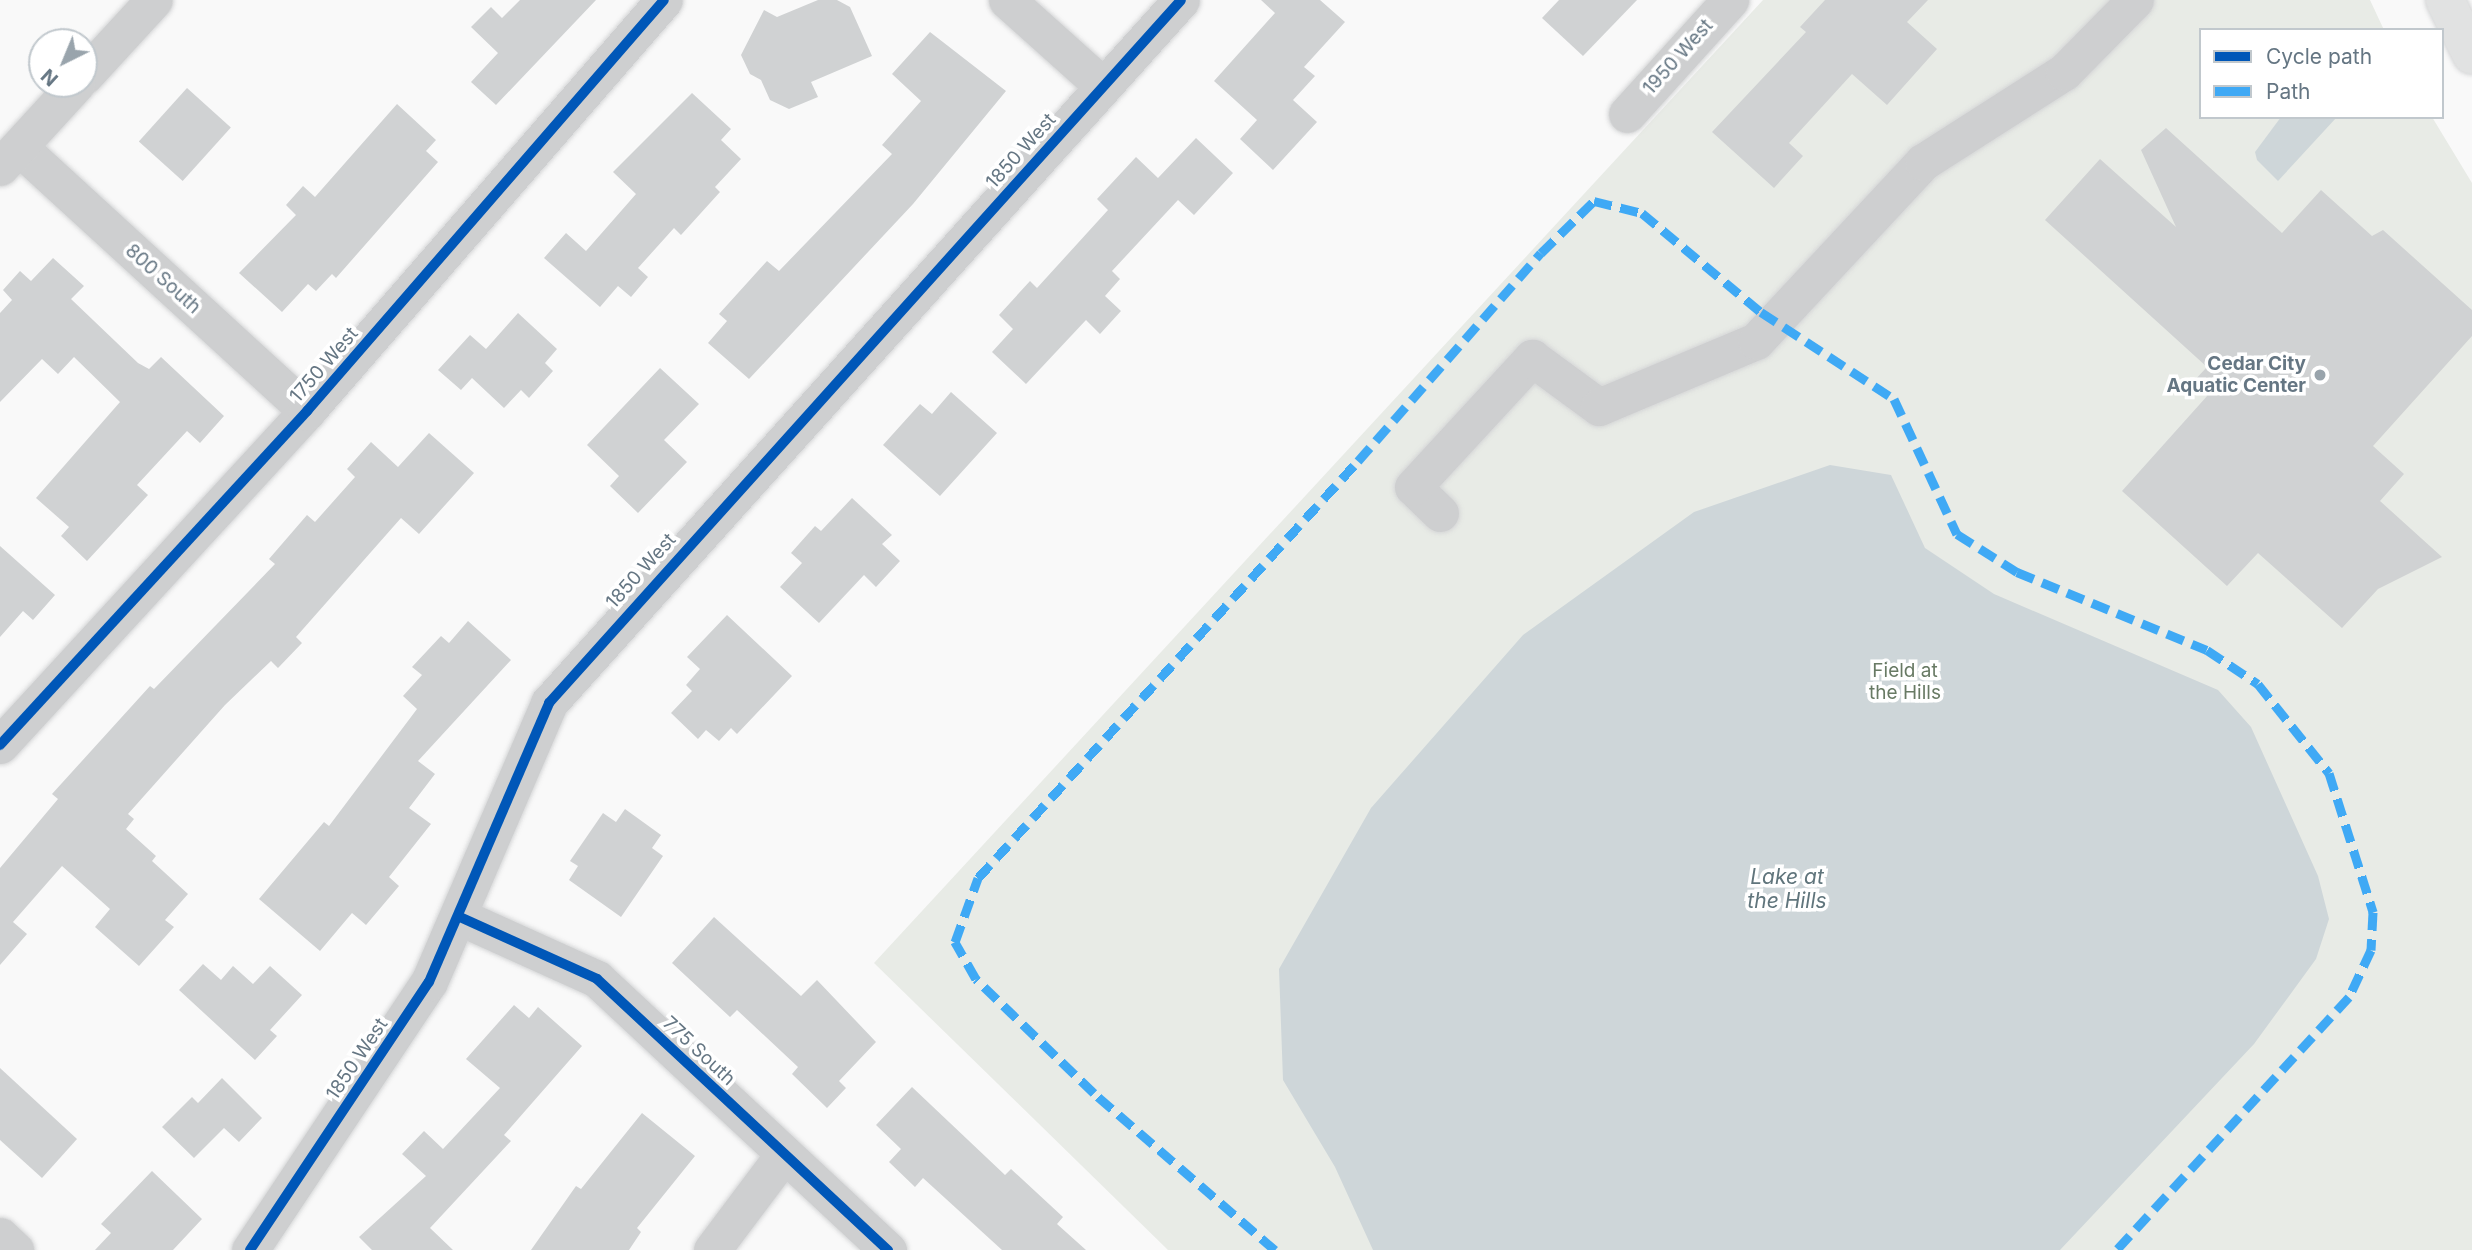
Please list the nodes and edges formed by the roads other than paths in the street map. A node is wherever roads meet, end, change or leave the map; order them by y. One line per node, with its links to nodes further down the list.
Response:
1 (154, 0): 9 (street)
2 (664, 0): 14 (street, 1750 West)
3 (1007, 0): 10 (street)
4 (1181, 0): 10 (street, 1850 West)
5 (1730, 0): 12 (street, 1950 West)
6 (2135, 0): 15 (street)
7 (2445, 0): 8 (main road)
8 (2470, 45)
9 (98, 61)
10 (1103, 86): 17 (street, 1850 West)
11 (63, 98): 13 (street)
12 (1627, 114)
13 (9, 157): 14 (street, 800 South)
14 (307, 411): 16 (street, 1750 West)
15 (1440, 513)
16 (0, 745)
17 (460, 917): 18 (street, 775 South); 21 (street, 1850 West)
18 (784, 1154): 22 (street); 23 (street, 775 South)
19 (0, 1236): 20 (street)
20 (15, 1250)
21 (250, 1250)
22 (712, 1250)
23 (888, 1250)

